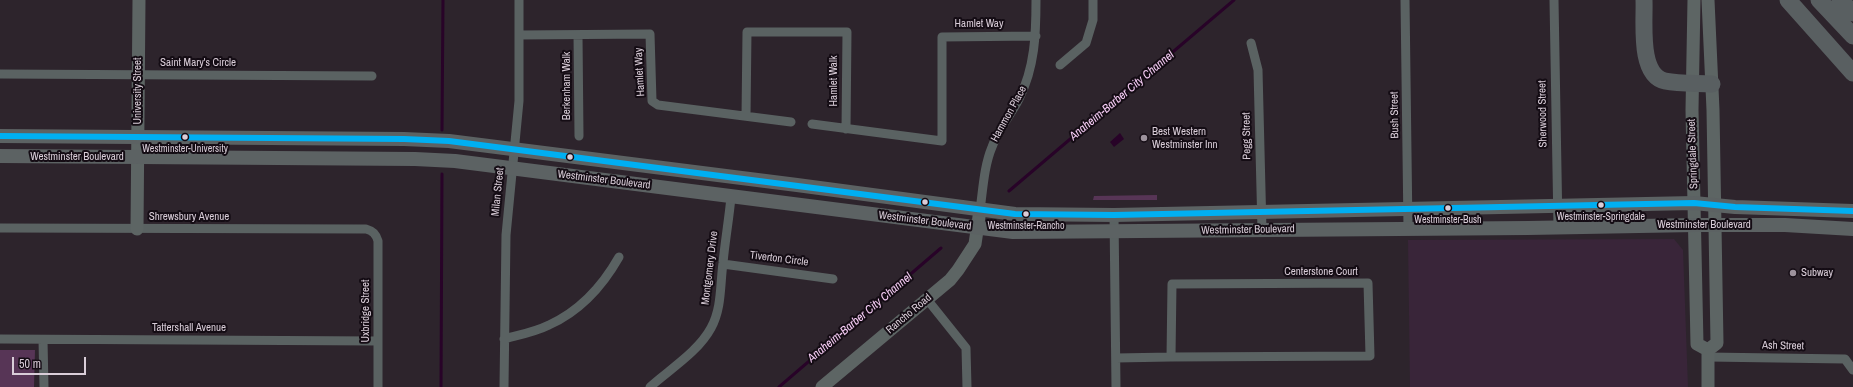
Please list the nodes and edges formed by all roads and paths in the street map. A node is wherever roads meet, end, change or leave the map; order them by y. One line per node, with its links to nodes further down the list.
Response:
1 (139, 0): 22 (main road, University Street)
2 (519, 0): 14 (street, Milan Street)
3 (1036, 0): 16 (street, Hammon Place)
4 (1093, 0): 19 (street)
5 (1406, 0): 41 (street, Bush Street)
6 (1554, 0): 40 (street, Sherwood Street)
7 (1644, 0): 24 (highway)
8 (1694, 0): 24 (main road, Springdale Street)
9 (1708, 0): 25 (main road, Springdale Street)
10 (1788, 0): 20 (highway)
11 (1818, 0): 17 (highway)
12 (1840, 0): 13 (highway)
13 (1853, 13)
14 (519, 35): 15 (street, Hamlet Way); 33 (street, Milan Street)
15 (578, 35): 26 (street, Hamlet Way); 32 (street, Berkenham Walk)
16 (1036, 36): 29 (street, Hamlet Way); 42 (street, Hammon Place)
17 (1853, 36)
18 (1251, 43): 43 (street, Pegg Street)
19 (1060, 65)
20 (1853, 73)
21 (0, 74): 22 (street, Saint Mary's Circle)
22 (139, 75): 23 (street, Saint Mary's Circle); 31 (main road, University Street)
23 (372, 76)
24 (1692, 83): 25 (highway); 38 (main road, Springdale Street)
25 (1712, 84): 39 (main road, Springdale Street)
26 (746, 116): 27 (street, Hamlet Way); 29 (street, Hamlet Walk)
27 (791, 122)
28 (812, 124): 29 (street, Hamlet Way)
29 (846, 129)
30 (0, 136): 31 (main road, Westminster Boulevard)
31 (138, 136): 33 (main road, Westminster Boulevard); 35 (main road, University Street)
32 (579, 136)
33 (514, 150): 36 (street, Milan Street); 42 (main road, Westminster Boulevard)
34 (0, 156): 35 (main road, Westminster Boulevard)
35 (138, 157): 36 (main road, Westminster Boulevard); 51 (main road, University Street)
36 (513, 169): 37 (main road, Westminster Boulevard); 61 (street, Milan Street)
37 (731, 197): 50 (main road, Westminster Boulevard); 58 (street, Montgomery Drive)
38 (1694, 203): 39 (main road, Westminster Boulevard); 40 (main road, Westminster Boulevard); 46 (main road, Springdale Street)
39 (1714, 205): 44 (main road, Westminster Boulevard); 47 (main road, Springdale Street)
40 (1557, 206): 41 (main road, Westminster Boulevard); 48 (street, Sherwood Street)
41 (1408, 208): 43 (main road, Westminster Boulevard); 52 (street, Bush Street)
42 (980, 210): 45 (main road, Westminster Boulevard); 50 (main road, Hammon Place)
43 (1262, 211): 45 (main road, Westminster Boulevard); 54 (street, Pegg Street)
44 (1853, 211)
45 (1114, 215): 55 (street)
46 (1695, 225): 47 (main road, Westminster Boulevard); 48 (main road, Westminster Boulevard); 65 (main road, Springdale Street)
47 (1714, 226): 53 (main road, Westminster Boulevard); 65 (main road, Springdale Street)
48 (1558, 227): 52 (main road, Westminster Boulevard)
49 (0, 228): 51 (street, Shrewsbury Avenue)
50 (978, 228): 55 (main road, Westminster Boulevard); 60 (main road, Rancho Road)
51 (138, 229): 56 (street, Shrewsbury Avenue)
52 (1408, 229): 54 (main road, Westminster Boulevard)
53 (1853, 229)
54 (1262, 230): 55 (main road, Westminster Boulevard)
55 (1113, 231): 67 (street)
56 (376, 235): 64 (street, Uxbridge Street)
57 (619, 257): 61 (street)
58 (722, 264): 59 (street, Tiverton Circle); 72 (street, Montgomery Drive)
59 (833, 278)
60 (926, 298): 73 (main road, Rancho Road); 74 (street)
61 (504, 339): 71 (street, Milan Street)
62 (0, 340): 63 (street, Tattershall Avenue)
63 (43, 340): 64 (street, Tattershall Avenue); 69 (street)
64 (378, 341): 70 (street, Uxbridge Street)
65 (1708, 354): 68 (street, Ash Street); 76 (main road, Springdale Street)
66 (1171, 357): 66 (street, Centerstone Court); 67 (street, Centerstone Court)
67 (1116, 358): 75 (street)
68 (1853, 370)
69 (44, 387)
70 (378, 387)
71 (504, 387)
72 (650, 387)
73 (822, 387)
74 (967, 387)
75 (1116, 387)
76 (1708, 387)

